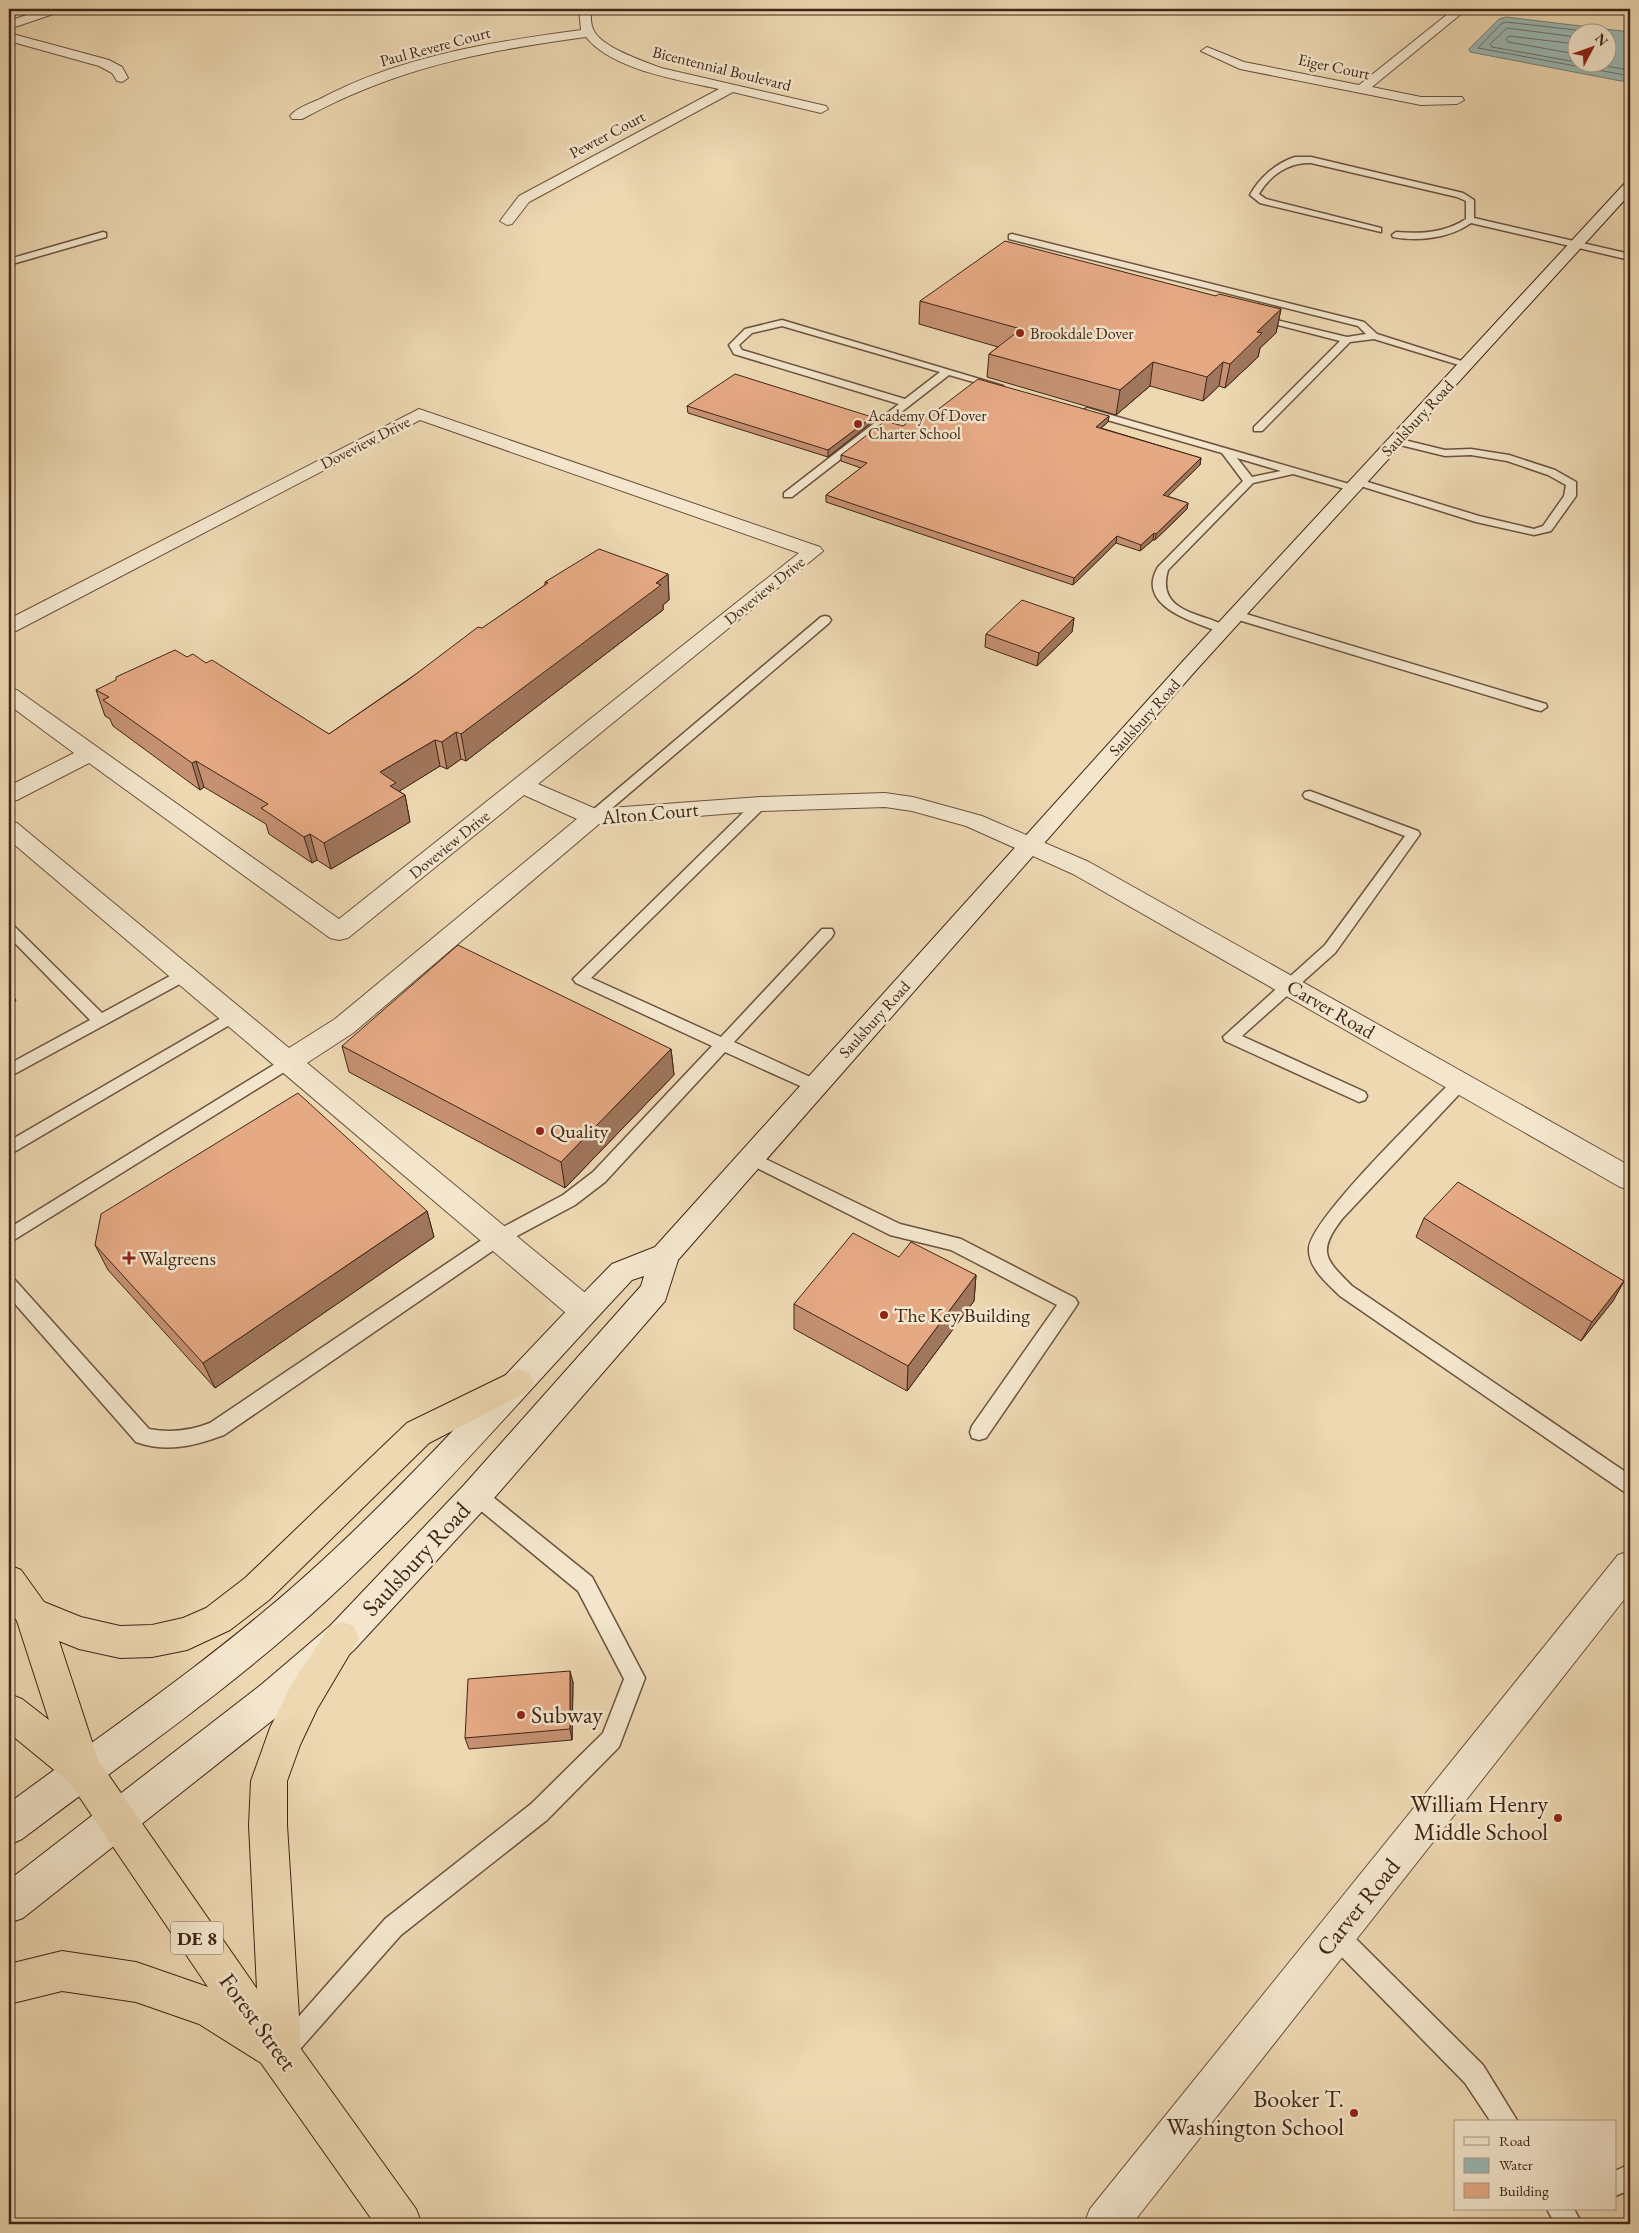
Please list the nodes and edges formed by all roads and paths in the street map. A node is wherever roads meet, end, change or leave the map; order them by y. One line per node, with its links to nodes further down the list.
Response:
1 (55, 9): 4 (street)
2 (585, 9): 5 (street)
3 (1461, 9): 10 (street)
4 (9, 24)
5 (588, 33): 9 (street, Bicentennial Boulevard); 13 (street, Paul Revere Court)
6 (9, 37): 8 (street)
7 (1207, 51): 10 (street, Eiger Court)
8 (122, 78)
9 (731, 88): 12 (street, Bicentennial Boulevard); 15 (street, Pewter Court)
10 (1362, 90): 11 (street, Eiger Court)
11 (1458, 100)
12 (821, 109)
13 (297, 116)
14 (1630, 186): 21 (street, Saulsbury Road)
15 (508, 220)
16 (1470, 220): 17 (lane); 19 (lane); 21 (lane)
17 (1378, 230)
18 (103, 235): 23 (lane)
19 (1396, 235)
20 (1012, 237): 24 (lane)
21 (1576, 245): 22 (lane); 27 (street, Saulsbury Road)
22 (1630, 257)
23 (9, 262)
24 (1258, 300): 25 (lane); 26 (lane)
25 (1372, 336): 26 (lane); 27 (lane)
26 (1347, 340): 32 (lane)
27 (1466, 364): 33 (street, Saulsbury Road)
28 (948, 371): 29 (lane); 30 (lane); 30 (lane)
29 (1006, 388)
30 (907, 403): 38 (lane)
31 (1073, 407): 34 (lane)
32 (1258, 429)
33 (1396, 441): 37 (street, Saulsbury Road); 37 (lane)
34 (1226, 451): 35 (lane); 36 (lane)
35 (1294, 471): 36 (lane); 37 (lane)
36 (1250, 481): 40 (lane)
37 (1355, 485): 40 (street, Saulsbury Road)
38 (788, 495)
39 (825, 620): 49 (lane)
40 (1229, 622): 43 (lane); 51 (street, Saulsbury Road)
41 (9, 627): 45 (street, Doveview Drive)
42 (9, 695): 44 (street, Doveview Drive)
43 (1541, 707)
44 (90, 753): 45 (street, Doveview Drive); 46 (street)
45 (522, 785): 49 (street)
46 (9, 795)
47 (1310, 795): 55 (lane)
48 (760, 804): 49 (street, Alton Court); 51 (street, Alton Court); 58 (lane)
49 (593, 817): 59 (street, Alton Court)
50 (9, 828): 54 (street)
51 (1029, 845): 55 (street, Carver Road); 62 (street, Saulsbury Road)
52 (9, 929): 57 (lane)
53 (828, 933): 58 (lane)
54 (184, 975): 56 (street); 57 (lane)
55 (1289, 986): 61 (street, Carver Road); 63 (lane)
56 (234, 1016): 59 (street); 64 (lane)
57 (101, 1021): 60 (lane)
58 (725, 1044): 62 (lane); 68 (lane)
59 (288, 1062): 67 (lane); 68 (street)
60 (9, 1071)
61 (1460, 1083): 66 (street, Carver Road); 74 (lane)
62 (815, 1086): 65 (street, Saulsbury Road)
63 (1359, 1096)
64 (9, 1149)
65 (751, 1158): 69 (street, Saulsbury Road); 73 (lane)
66 (1630, 1179)
67 (9, 1236)
68 (498, 1238): 70 (lane); 71 (street)
69 (665, 1255): 71 (street, Saulsbury Road); 75 (street, Saulsbury Road)
70 (9, 1286)
71 (584, 1310): 72 (street, Saulsbury Road)
72 (518, 1382): 78 (highway); 82 (street, Saulsbury Road)
73 (979, 1432)
74 (1630, 1485)
75 (476, 1495): 79 (street, Saulsbury Road); 81 (lane)
76 (1630, 1566): 86 (street, Carver Road)
77 (9, 1581): 78 (highway, DE 8)
78 (32, 1613): 82 (highway, DE 8)
79 (342, 1638): 83 (street, Saulsbury Road); 88 (highway)
80 (9, 1711): 82 (highway, DE 8)
81 (612, 1740): 88 (lane)
82 (83, 1770): 83 (highway, Forest Street / DE 8); 84 (street, Saulsbury Road)
83 (117, 1819): 85 (street, Saulsbury Road); 88 (highway, Forest Street / DE 8)
84 (9, 1826)
85 (9, 1904)
86 (1336, 1935): 89 (lane); 93 (street, Carver Road)
87 (9, 1984): 88 (highway)
88 (281, 2054): 92 (highway, Forest Street / DE 8)
89 (1505, 2120)
90 (1630, 2177): 91 (lane)
91 (1616, 2184)
92 (400, 2224)
93 (1105, 2224)

